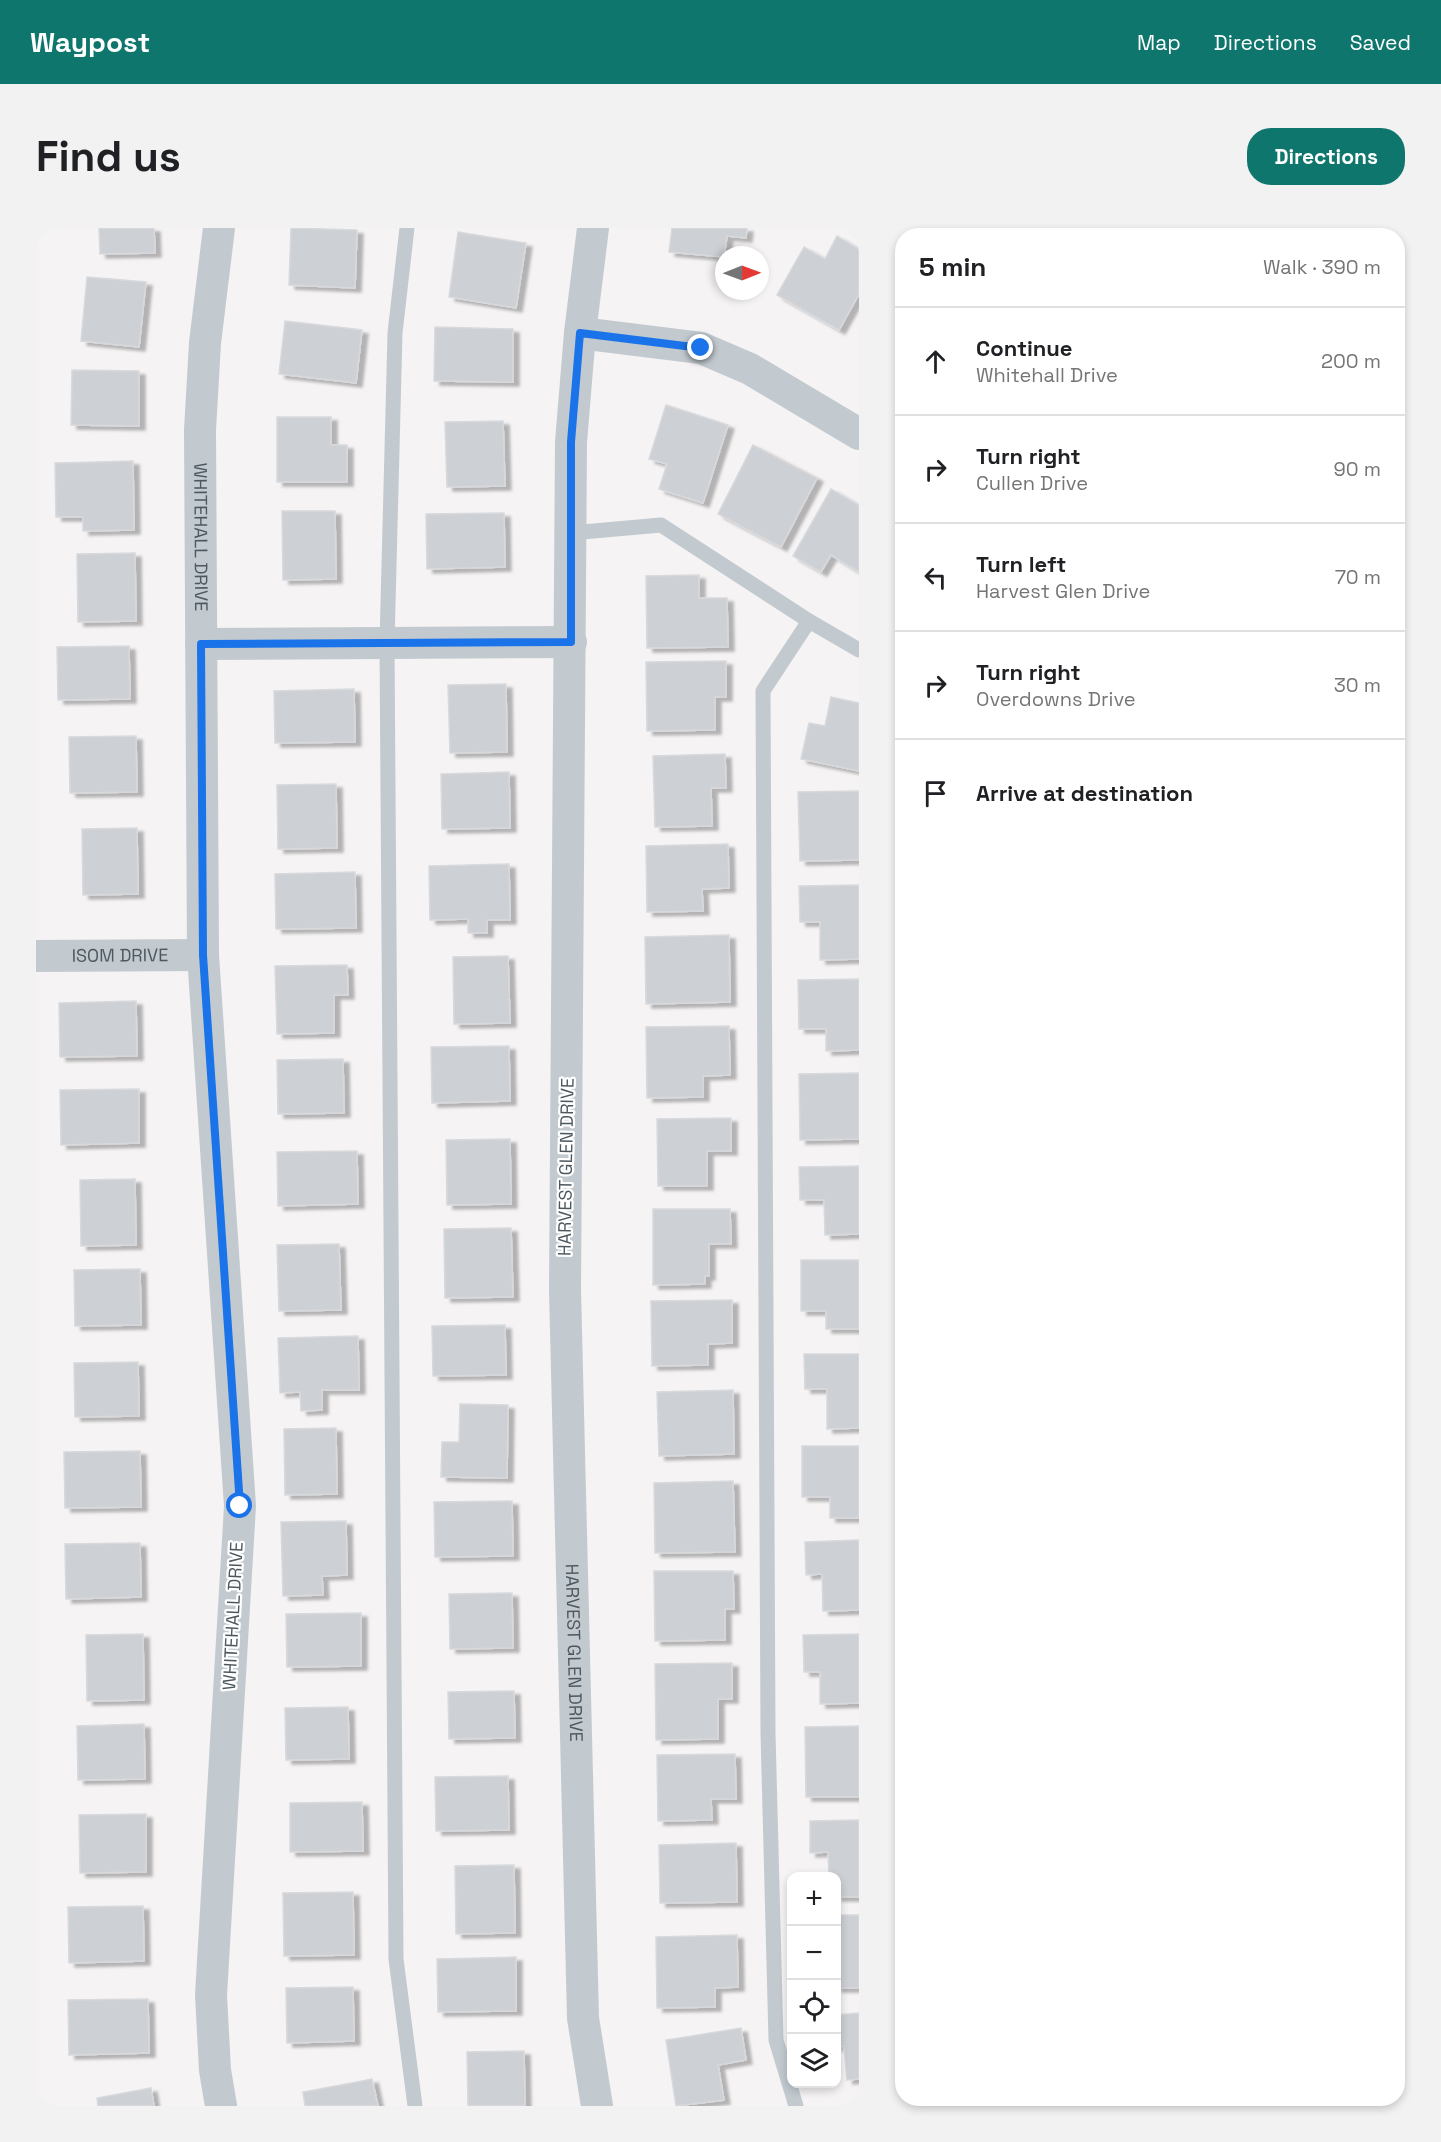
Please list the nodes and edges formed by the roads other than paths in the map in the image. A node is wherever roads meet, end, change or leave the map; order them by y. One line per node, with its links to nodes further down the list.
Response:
1 (219, 228): 9 (street, WHITEHALL DRIVE)
2 (407, 228): 10 (lane)
3 (593, 228): 4 (street, HARVEST GLEN DRIVE)
4 (580, 333): 5 (street); 6 (street, HARVEST GLEN DRIVE)
5 (859, 434)
6 (571, 533): 7 (lane); 8 (street, HARVEST GLEN DRIVE)
7 (809, 621): 11 (lane); 17 (lane)
8 (571, 642): 10 (street); 16 (street, HARVEST GLEN DRIVE)
9 (201, 644): 10 (street); 12 (street, WHITEHALL DRIVE)
10 (387, 644): 15 (lane)
11 (859, 650)
12 (203, 955): 13 (street, ISOM DRIVE); 14 (street, WHITEHALL DRIVE)
13 (36, 956)
14 (221, 2106)
15 (415, 2106)
16 (597, 2106)
17 (796, 2106)

